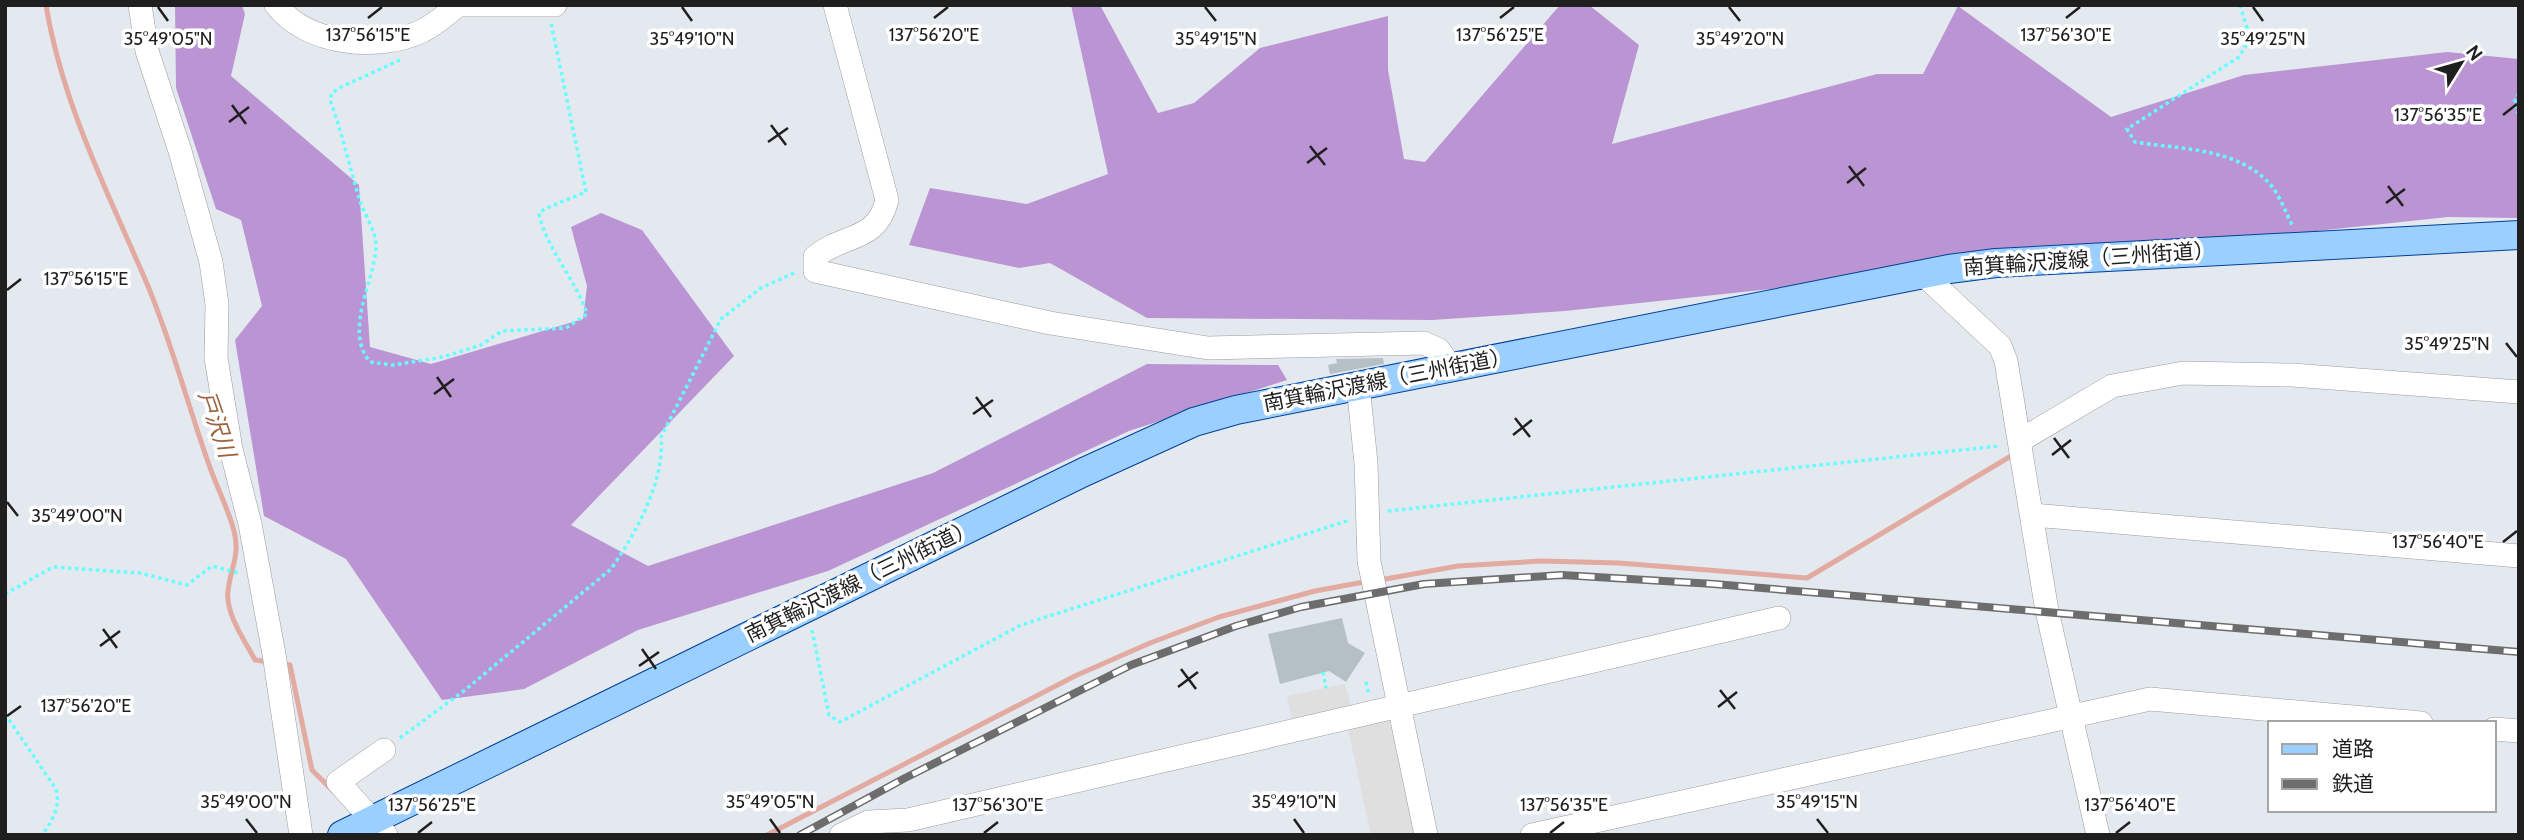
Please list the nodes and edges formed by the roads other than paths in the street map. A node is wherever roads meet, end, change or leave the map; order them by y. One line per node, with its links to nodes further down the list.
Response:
1 (140, 5): 22 (street)
2 (275, 5): 3 (street)
3 (458, 5): 5 (street)
4 (835, 5): 8 (street)
5 (551, 6)
6 (2519, 235): 7 (main road, 南箕輪沢渡線（三州街道）)
7 (1924, 275): 8 (main road, 南箕輪沢渡線（三州街道）); 11 (street)
8 (1450, 366): 9 (main road, 南箕輪沢渡線（三州街道）)
9 (1358, 385): 15 (street); 21 (main road, 南箕輪沢渡線（三州街道）)
10 (2519, 392): 11 (street)
11 (2021, 440): 12 (street)
12 (2032, 515): 13 (street); 16 (street)
13 (2519, 556)
14 (1779, 618): 15 (street)
15 (1397, 705): 24 (street); 25 (street)
16 (2072, 715): 17 (street); 26 (street); 27 (street)
17 (2398, 721)
18 (2496, 729): 19 (street)
19 (2519, 731)
20 (384, 750): 21 (street)
21 (380, 827): 23 (main road, 南箕輪沢渡線（三州街道）)
22 (301, 835)
23 (342, 835)
24 (841, 835)
25 (1426, 835)
26 (1532, 835)
27 (2098, 835)

